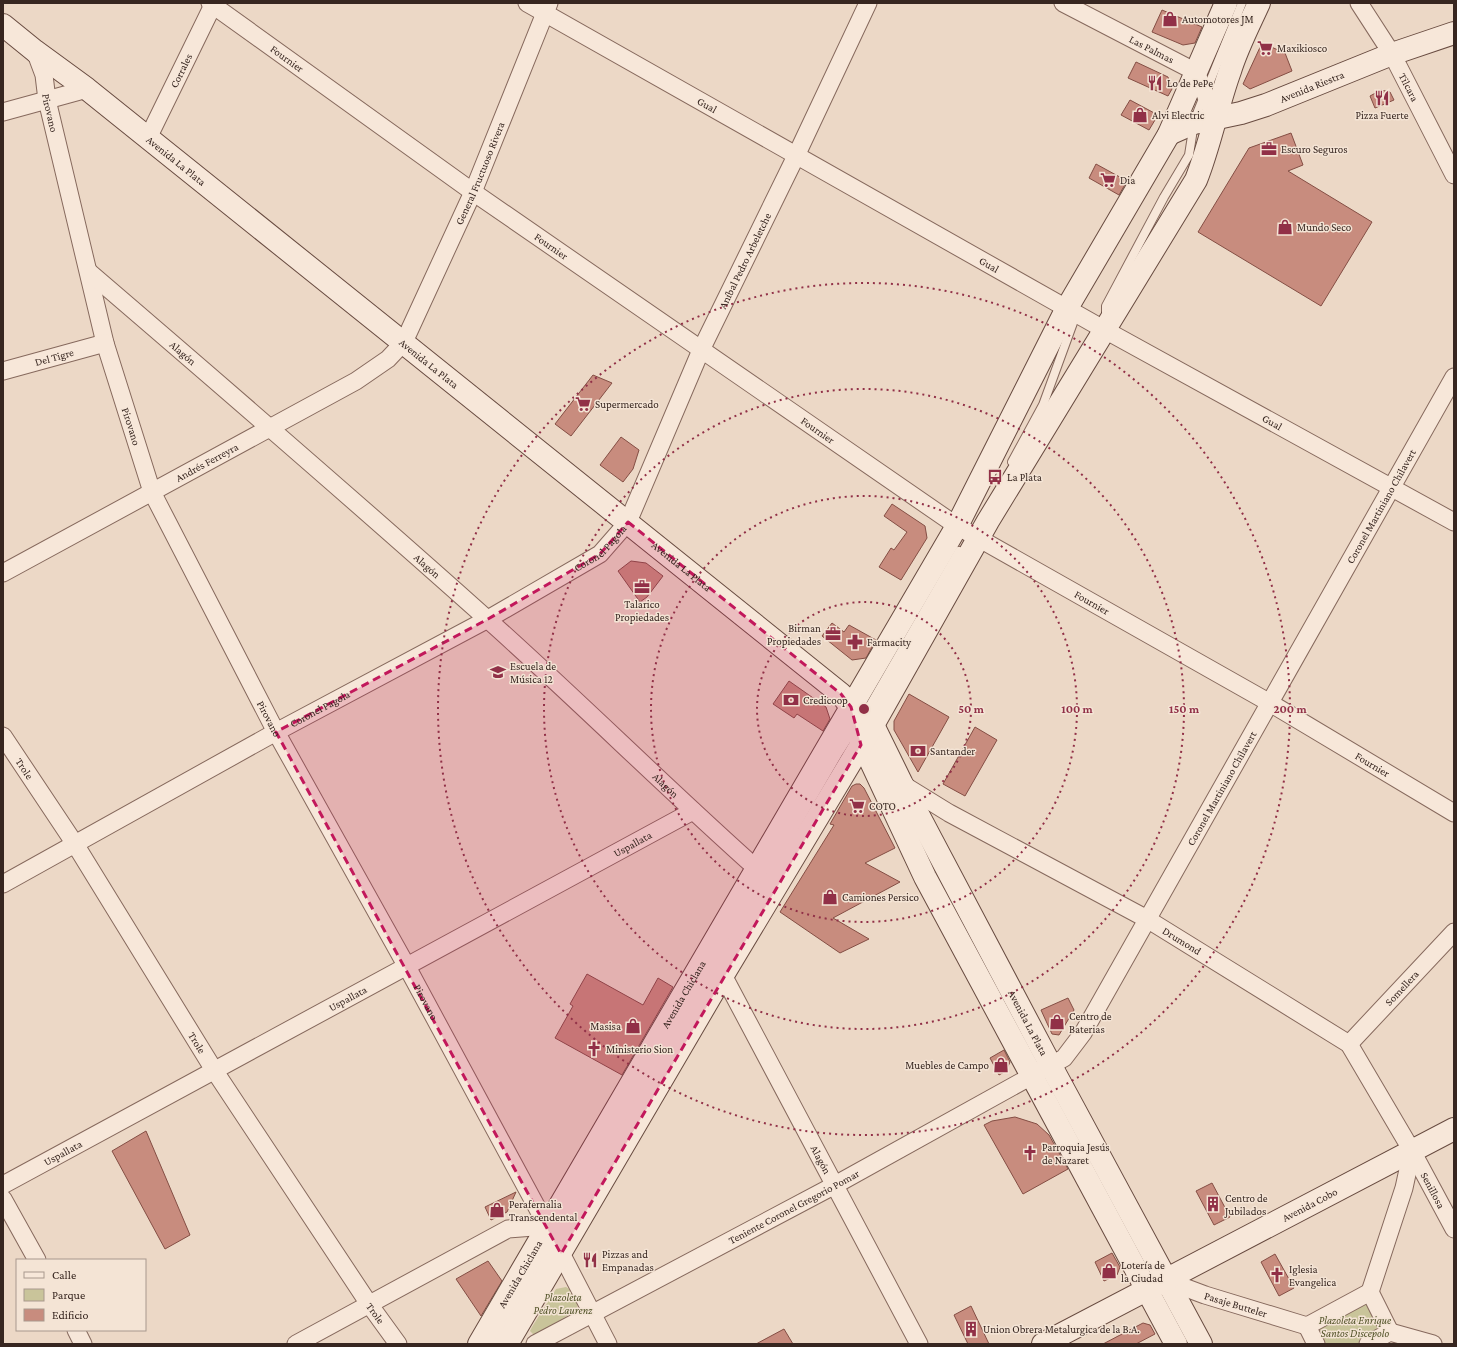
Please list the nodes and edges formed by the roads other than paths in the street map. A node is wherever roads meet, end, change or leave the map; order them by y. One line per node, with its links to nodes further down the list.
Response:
1 (527, 3): 9 (street, Gual)
2 (868, 3): 23 (street, Aníbal Pedro Arbeletche)
3 (1063, 3): 14 (street, Las Palmas)
4 (1226, 3): 14 (main road)
5 (1242, 3): 16 (lane)
6 (1259, 3): 19 (main road)
7 (1359, 3): 13 (street, Tilcara)
8 (212, 4): 21 (street, Corrales); 25 (street, Fournier)
9 (547, 8): 23 (street, Gual); 25 (street, General Fructuoso Rivera)
10 (3, 25): 12 (main road, Avenida La Plata)
11 (1454, 33): 13 (main road, Avenida Riestra)
12 (35, 51): 15 (main road, Avenida La Plata); 17 (street, Pirovano)
13 (1392, 54): 19 (main road, Avenida Riestra); 24 (street, Tilcara)
14 (1196, 72): 16 (street); 22 (main road)
15 (87, 90): 17 (street); 21 (main road, Avenida La Plata)
16 (1205, 91): 19 (street); 20 (lane)
17 (47, 100): 18 (street); 27 (street, Pirovano)
18 (3, 112)
19 (1215, 118): 20 (main road, Avenida Riestra); 29 (main road)
20 (1194, 123): 22 (main road, Avenida Riestra); 29 (lane)
21 (148, 138): 30 (main road, Avenida La Plata)
22 (1173, 140): 26 (lane); 28 (main road)
23 (796, 156): 28 (street, Gual); 32 (street, Aníbal Pedro Arbeletche)
24 (1454, 175)
25 (473, 192): 30 (street, General Fructuoso Rivera); 32 (street, Fournier)
26 (1129, 219)
27 (89, 272): 31 (street, Pirovano); 35 (street, Alagón)
28 (1075, 309): 29 (street, Gual); 36 (lane); 41 (main road)
29 (1105, 330): 37 (street, Gual); 41 (main road)
30 (404, 342): 35 (street, Andrés Ferreyra); 39 (main road, Avenida La Plata)
31 (105, 343): 33 (street, Del Tigre); 38 (street, Pirovano)
32 (701, 350): 39 (street, Aníbal Pedro Arbeletche); 41 (street, Fournier)
33 (3, 371)
34 (1454, 377): 37 (street, Coronel Martiniano Chilavert)
35 (271, 428): 38 (street, Andrés Ferreyra); 43 (street, Alagón)
36 (1009, 467)
37 (1393, 488): 40 (street, Gual); 44 (street, Coronel Martiniano Chilavert)
38 (152, 492): 42 (street, Andrés Ferreyra); 46 (street, Pirovano)
39 (628, 522): 43 (street, Coronel Pagola); 45 (main road, Avenida La Plata)
40 (1454, 522)
41 (969, 532): 44 (street, Fournier); 45 (main road)
42 (3, 573)
43 (488, 619): 46 (street, Coronel Pagola); 49 (street, Alagón)
44 (1270, 703): 50 (street, Fournier); 54 (street, Coronel Martiniano Chilavert)
45 (861, 724): 48 (main road, Avenida La Plata); 52 (main road, Avenida Chiclana); 57 (main road, Avenida Chiclana); 61 (main road, Avenida La Plata); 68 (lane)
46 (276, 732): 51 (street, Coronel Pagola); 56 (street, Pirovano)
47 (3, 736): 51 (street, Trole)
48 (902, 784): 54 (street, Drumond); 59 (main road, Avenida La Plata)
49 (693, 811): 52 (street, Alagón); 56 (street, Uspallata)
50 (1454, 813)
51 (75, 844): 53 (street, Coronel Pagola); 60 (street, Trole)
52 (757, 868): 68 (main road, Avenida Chiclana)
53 (3, 884)
54 (1147, 920): 58 (street, Drumond); 59 (street, Coronel Martiniano Chilavert)
55 (1454, 932): 58 (street, Somellera)
56 (406, 965): 60 (street, Uspallata); 68 (street, Pirovano)
57 (723, 975): 65 (street, Alagón); 68 (main road, Avenida Chiclana)
58 (1349, 1044): 63 (street, Drumond)
59 (1051, 1066): 61 (street, Teniente Coronel Gregorio Pomar); 70 (main road, Avenida La Plata)
60 (214, 1070): 64 (street, Uspallata); 73 (street, Trole)
61 (1031, 1077): 65 (street, Teniente Coronel Gregorio Pomar); 71 (main road, Avenida La Plata)
62 (1454, 1129): 63 (main road, Avenida Cobo)
63 (1412, 1151): 67 (street, Senillosa); 70 (main road, Avenida Cobo); 72 (street)
64 (3, 1185)
65 (835, 1185): 74 (street, Teniente Coronel Gregorio Pomar); 86 (street, Alagón)
66 (3, 1199): 69 (street)
67 (1454, 1229)
68 (554, 1240): 73 (street); 74 (street, Pirovano); 81 (main road, Avenida Chiclana); 82 (lane); 83 (main road, Avenida Chiclana)
69 (36, 1259)
70 (1165, 1280): 71 (main road, Avenida Cobo); 75 (street, Pasaje Butteler); 89 (main road, Avenida La Plata)
71 (1146, 1290): 87 (main road, Avenida Cobo); 88 (main road, Avenida La Plata)
72 (1370, 1292): 75 (street); 77 (street)
73 (369, 1304): 79 (street); 80 (street, Trole)
74 (593, 1315): 84 (street, Teniente Coronel Gregorio Pomar); 85 (street, Pirovano)
75 (1307, 1326): 90 (street)
76 (77, 1331): 78 (street)
77 (1390, 1332): 91 (street); 92 (street)
78 (84, 1344)
79 (296, 1344)
80 (398, 1344)
81 (479, 1344)
82 (493, 1344)
83 (507, 1344)
84 (535, 1344)
85 (608, 1344)
86 (919, 1344)
87 (1043, 1344)
88 (1176, 1344)
89 (1201, 1344)
90 (1316, 1344)
91 (1368, 1344)
92 (1434, 1344)

